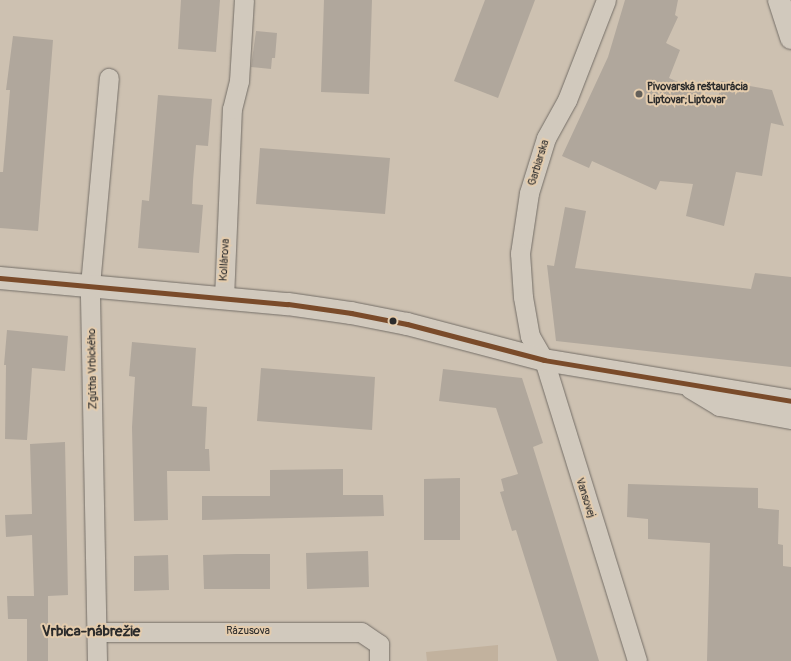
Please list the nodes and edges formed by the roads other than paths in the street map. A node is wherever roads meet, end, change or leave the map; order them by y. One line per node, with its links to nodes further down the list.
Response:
1 (244, 0): 8 (street, Kollárova)
2 (606, 0): 9 (street, Garbiarska)
3 (779, 0): 4 (street)
4 (791, 38)
5 (108, 78): 7 (street, Zgútha Vrbického)
6 (0, 278): 7 (street, Kollárova)
7 (90, 285): 8 (street, Kollárova); 14 (street, Zgútha Vrbického)
8 (224, 298): 10 (street)
9 (530, 336): 10 (street, Vansovej)
10 (544, 360): 11 (street); 17 (street, Vansovej)
11 (683, 382): 12 (street); 13 (street)
12 (791, 401)
13 (791, 418)
14 (97, 632): 15 (street, Zgútha Vrbického); 16 (street, Rázusova)
15 (97, 661)
16 (379, 661)
17 (638, 661)

